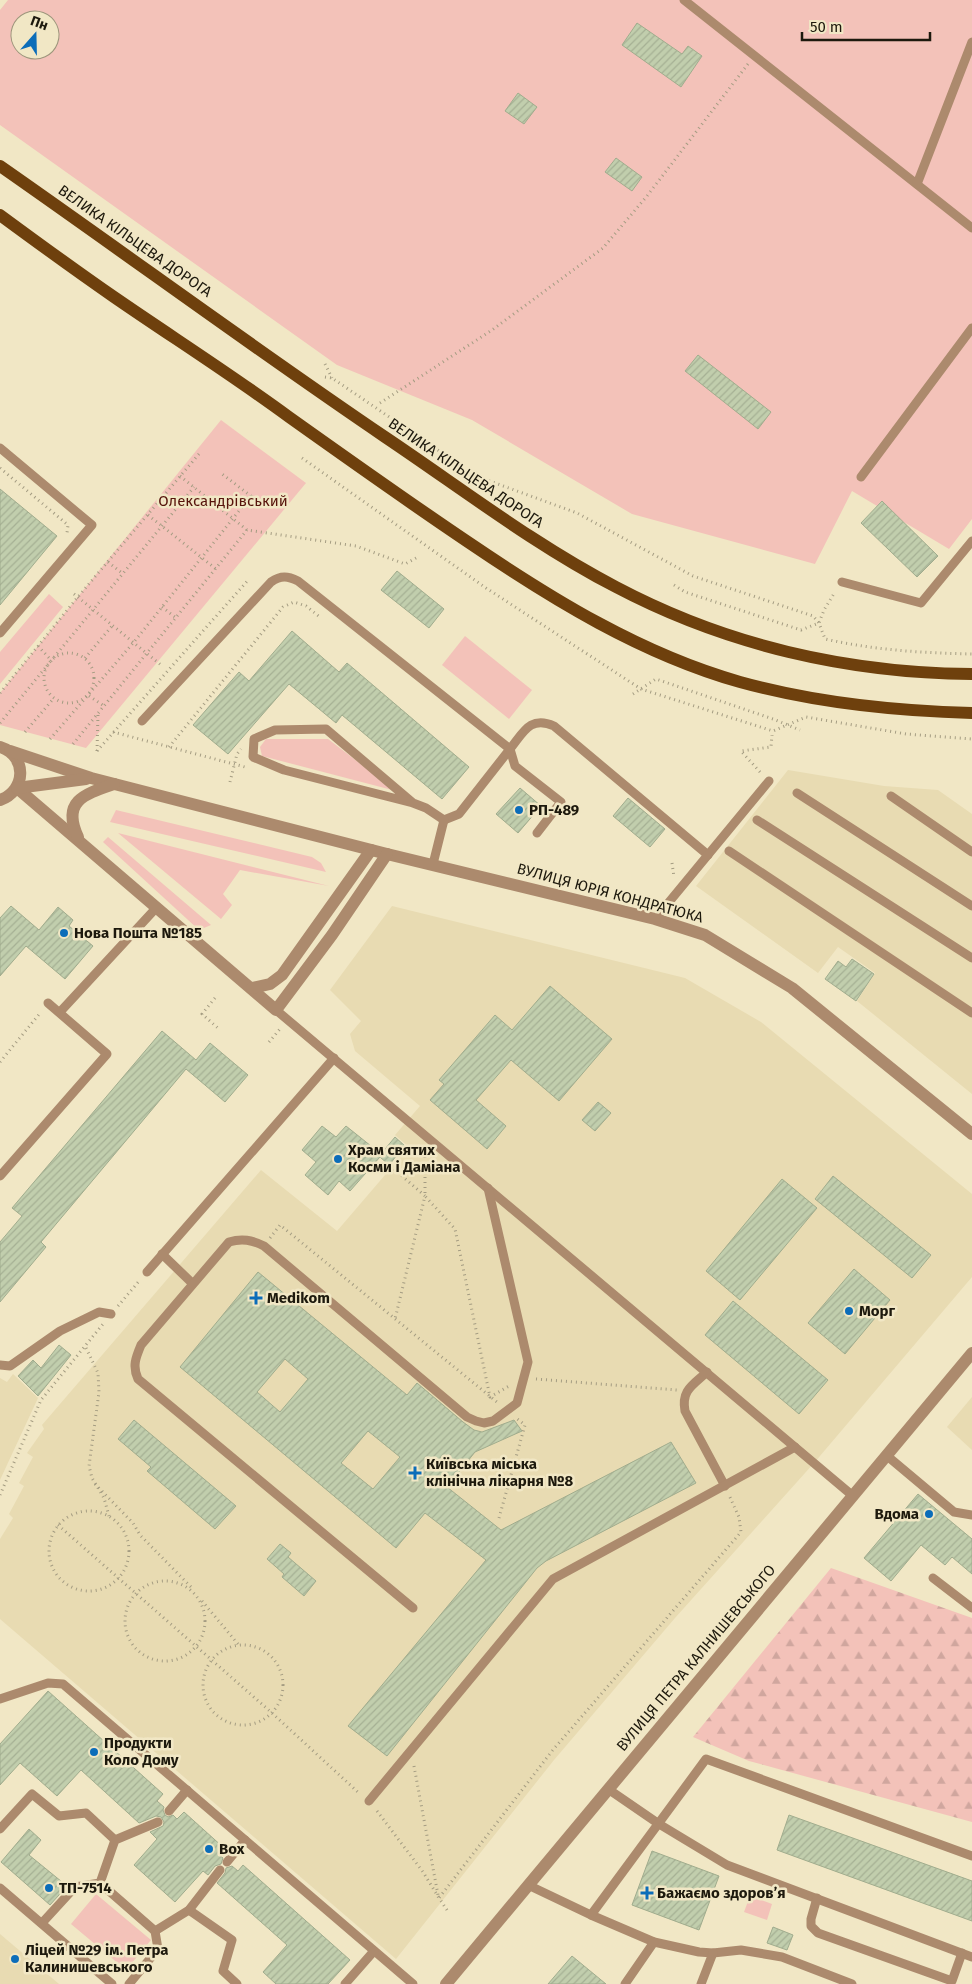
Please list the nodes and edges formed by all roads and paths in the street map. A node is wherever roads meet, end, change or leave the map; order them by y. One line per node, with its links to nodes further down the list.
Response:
1 (684, 0): 3 (lane)
2 (972, 42): 5 (lane)
3 (755, 56): 5 (lane); 12 (path)
4 (0, 166): 10 (main road, ВЕЛИКА КІЛЬЦЕВА ДОРОГА)
5 (917, 184): 7 (lane)
6 (0, 215): 56 (main road)
7 (972, 228)
8 (972, 328): 18 (lane)
9 (325, 364): 11 (path)
10 (292, 374): 11 (path); 50 (main road, ВЕЛИКА КІЛЬЦЕВА ДОРОГА)
11 (332, 378): 40 (path)
12 (380, 403)
13 (0, 448): 42 (lane)
14 (199, 454): 17 (path)
15 (0, 468): 24 (path)
16 (222, 474): 21 (path)
17 (180, 476): 19 (path); 20 (path)
18 (861, 477)
19 (194, 487): 21 (path); 22 (path)
20 (148, 515): 22 (path); 28 (path)
21 (233, 519): 23 (path); 27 (path)
22 (161, 526): 27 (path); 30 (path)
23 (247, 530): 26 (path); 29 (path)
24 (64, 539)
25 (972, 542): 32 (lane)
26 (418, 557)
27 (202, 558): 29 (path); 36 (path)
28 (108, 562): 30 (path); 35 (path)
29 (216, 569): 38 (path)
30 (122, 573): 37 (path)
31 (249, 579): 57 (path)
32 (842, 582): 40 (path)
33 (674, 585): 40 (path)
34 (74, 594): 35 (path)
35 (77, 598): 37 (path); 44 (path)
36 (162, 606): 38 (path); 43 (path)
37 (92, 610): 41 (path); 48 (path)
38 (175, 617): 45 (path)
39 (322, 618): 65 (path)
40 (819, 623): 46 (path)
41 (112, 626): 43 (path); 47 (path)
42 (0, 634)
43 (134, 642): 45 (path); 53 (path)
44 (38, 646): 48 (path); 51 (path)
45 (147, 653): 49 (path); 55 (path)
46 (972, 654)
47 (85, 658): 48 (path); 53 (path)
48 (51, 660): 54 (path); 59 (path)
49 (161, 665)
50 (972, 674)
51 (0, 693)
52 (634, 694): 60 (path)
53 (89, 696): 54 (path); 55 (path); 63 (path)
54 (54, 698): 61 (path)
55 (104, 706): 57 (path)
56 (972, 713)
57 (98, 714): 64 (path)
58 (142, 721): 68 (lane)
59 (0, 723)
60 (800, 730)
61 (25, 732)
62 (772, 735): 70 (path)
63 (50, 739)
64 (73, 744)
65 (169, 747)
66 (242, 748): 71 (path)
67 (5, 749): 69 (street, ВУЛИЦЯ ЮРІЯ КОНДРАТЮКА); 73 (street)
68 (510, 749): 78 (lane); 80 (lane); 86 (lane)
69 (91, 778): 72 (street, ВУЛИЦЯ ЮРІЯ КОНДРАТЮКА); 73 (street, ВУЛИЦЯ ЮРІЯ КОНДРАТЮКА)
70 (769, 781): 86 (lane)
71 (230, 782)
72 (116, 784): 81 (street); 82 (street, ВУЛИЦЯ ЮРІЯ КОНДРАТЮКА)
73 (17, 788): 76 (street); 81 (street)
74 (797, 793): 88 (lane)
75 (890, 796): 84 (lane)
76 (2, 800)
77 (413, 803): 77 (lane); 78 (lane)
78 (444, 820): 87 (lane)
79 (757, 820): 91 (lane)
80 (538, 833)
81 (79, 840): 89 (street)
82 (370, 850): 85 (street, ВУЛИЦЯ ЮРІЯ КОНДРАТЮКА); 92 (street)
83 (729, 850): 97 (lane)
84 (972, 852)
85 (387, 854): 87 (street, ВУЛИЦЯ ЮРІЯ КОНДРАТЮКА); 95 (street)
86 (708, 855): 90 (lane)
87 (433, 864): 90 (street, ВУЛИЦЯ ЮРІЯ КОНДРАТЮКА)
88 (972, 906)
89 (157, 907): 92 (street); 96 (lane)
90 (655, 919): 102 (street, ВУЛИЦЯ ЮРІЯ КОНДРАТЮКА)
91 (972, 958)
92 (252, 988): 95 (street)
93 (215, 998): 98 (path)
94 (48, 1003): 96 (lane); 100 (path)
95 (276, 1010): 99 (lane)
96 (60, 1012): 104 (lane)
97 (972, 1013)
98 (219, 1029)
99 (334, 1058): 101 (lane); 108 (lane)
100 (0, 1062)
101 (424, 1134): 105 (lane); 106 (path)
102 (972, 1134)
103 (394, 1169): 106 (path)
104 (0, 1176)
105 (488, 1188): 116 (lane); 117 (lane)
106 (425, 1196): 112 (path); 119 (path)
107 (280, 1225): 112 (path)
108 (162, 1254): 109 (lane); 110 (lane)
109 (147, 1272): 111 (path)
110 (192, 1283): 120 (lane); 134 (lane)
111 (111, 1314): 113 (path); 115 (lane)
112 (395, 1319): 119 (path)
113 (86, 1348): 123 (path); 125 (path)
114 (972, 1353): 122 (street, ВУЛИЦЯ ПЕТРА КАЛНИШЕВСЬКОГО)
115 (0, 1365)
116 (706, 1372): 118 (lane); 121 (lane)
117 (523, 1378): 118 (path); 119 (path); 120 (lane)
118 (686, 1391): 124 (lane)
119 (490, 1396): 120 (path)
120 (507, 1410): 129 (path)
121 (795, 1447): 124 (lane); 126 (lane)
122 (886, 1456): 126 (street, ВУЛИЦЯ ПЕТРА КАЛНИШЕВСЬКОГО); 127 (lane)
123 (96, 1484): 128 (path); 136 (path)
124 (725, 1486): 141 (lane); 157 (path)
125 (0, 1495)
126 (853, 1496): 142 (street, ВУЛИЦЯ ПЕТРА КАЛНИШЕВСЬКОГО)
127 (972, 1515)
128 (109, 1516): 130 (path); 132 (path)
129 (499, 1518)
130 (58, 1525): 132 (path); 132 (path)
131 (933, 1578): 135 (lane)
132 (119, 1579): 133 (path)
133 (135, 1593): 137 (path); 137 (path); 137 (path)
134 (414, 1608)
135 (972, 1608)
136 (239, 1644): 138 (path); 140 (path)
137 (196, 1646): 138 (path)
138 (211, 1659): 140 (path); 140 (path)
139 (0, 1699): 143 (lane)
140 (272, 1713): 144 (path)
141 (411, 1750): 144 (lane); 157 (path)
142 (608, 1788): 147 (lane); 155 (street, ВУЛИЦЯ ПЕТРА КАЛНИШЕВСЬКОГО)
143 (187, 1790): 145 (lane); 150 (lane)
144 (369, 1801): 157 (path)
145 (168, 1811)
146 (158, 1822): 149 (lane)
147 (659, 1824): 151 (lane); 158 (lane); 161 (lane)
148 (0, 1829): 149 (lane)
149 (115, 1840): 154 (lane)
150 (245, 1840): 152 (lane); 165 (lane)
151 (972, 1856)
152 (227, 1862)
153 (220, 1870): 159 (lane)
154 (100, 1883): 162 (lane); 163 (lane)
155 (528, 1885): 161 (lane); 174 (street, ВУЛИЦЯ ПЕТРА КАЛНИШЕВСЬКОГО)
156 (0, 1888): 162 (lane)
157 (439, 1898): 160 (path)
158 (817, 1898): 167 (lane); 167 (lane)
159 (189, 1910): 163 (lane); 171 (lane)
160 (447, 1910)
161 (591, 1915): 164 (lane)
162 (42, 1923): 169 (lane)
163 (155, 1931): 170 (lane)
164 (654, 1942): 166 (lane); 175 (lane)
165 (374, 1950): 172 (lane); 173 (lane)
166 (713, 1953): 176 (lane); 177 (lane)
167 (962, 1953): 168 (lane)
168 (972, 1956)
169 (112, 1984)
170 (129, 1984)
171 (237, 1984)
172 (345, 1984)
173 (413, 1984)
174 (446, 1984)
175 (625, 1984)
176 (701, 1984)
177 (852, 1984)

